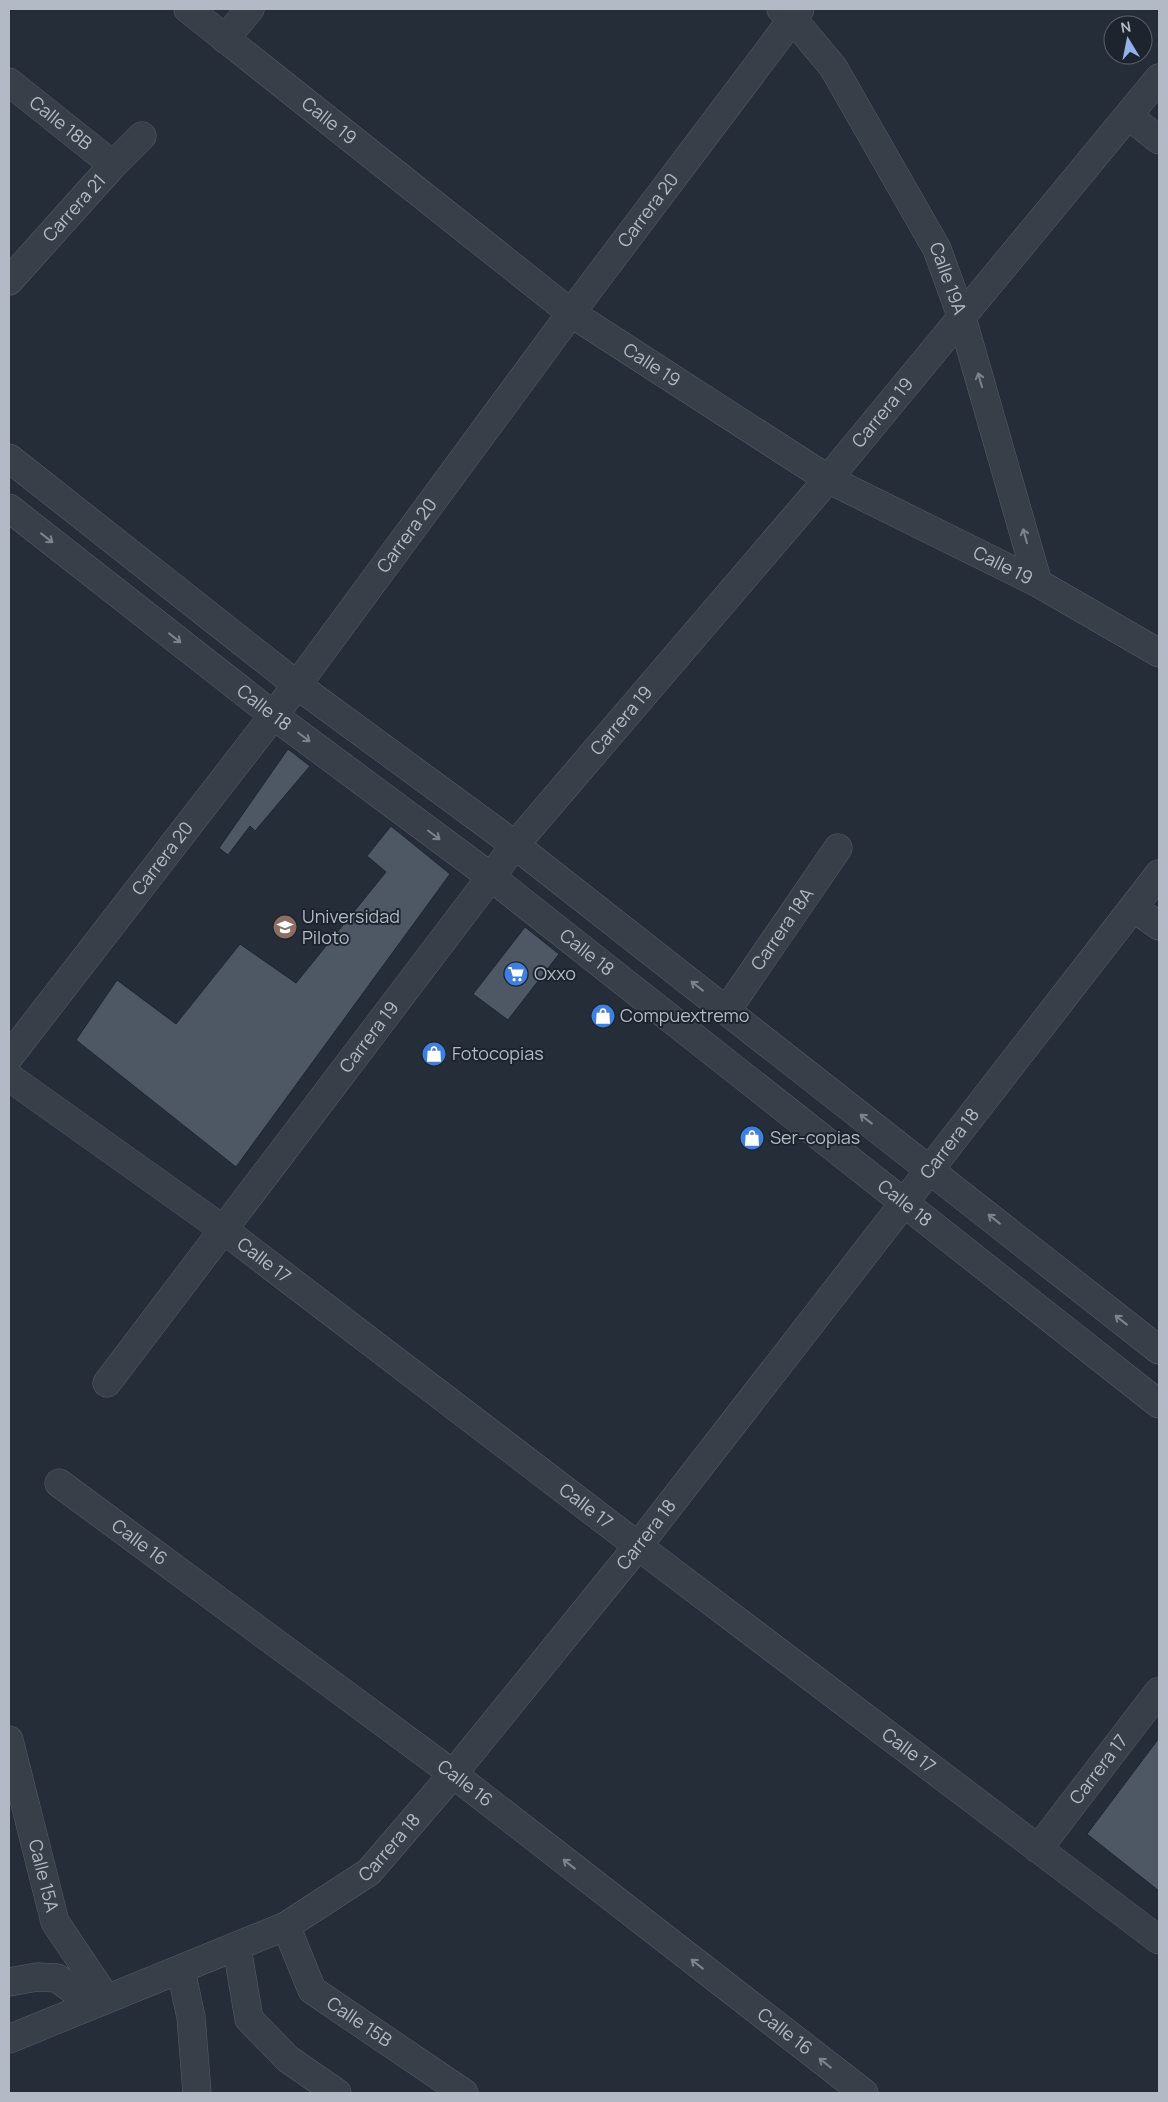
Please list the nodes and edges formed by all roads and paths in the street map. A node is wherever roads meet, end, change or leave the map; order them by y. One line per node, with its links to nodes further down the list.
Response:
1 (188, 9): 4 (street, Calle 19)
2 (250, 9): 4 (street)
3 (791, 12): 12 (street, Carrera 20); 13 (street, Calle 19A)
4 (225, 38): 12 (street, Calle 19)
5 (1159, 78): 7 (street, Carrera 19)
6 (9, 82): 10 (street, Calle 18B)
7 (1129, 116): 9 (street); 13 (street, Carrera 19)
8 (142, 136): 10 (street, Carrera 21)
9 (1159, 140)
10 (113, 164): 11 (street, Carrera 21)
11 (10, 276)
12 (571, 313): 15 (street, Calle 19); 19 (street, Carrera 20)
13 (962, 318): 15 (street, Carrera 19); 17 (street, Calle 19A, one-way to 13)
14 (9, 458): 19 (street)
15 (828, 479): 17 (street, Calle 19); 21 (street, Carrera 19)
16 (9, 508): 20 (street, Calle 18, one-way to 20)
17 (1038, 583): 18 (street, Calle 19)
18 (1159, 653)
19 (297, 685): 20 (street, Carrera 20); 21 (street)
20 (274, 715): 24 (street, Calle 18, one-way to 24); 28 (street, Carrera 20)
21 (515, 845): 24 (street, Carrera 19); 27 (street, one-way to 21)
22 (838, 848): 27 (street, Carrera 18A)
23 (1159, 874): 25 (street, Carrera 18)
24 (491, 877): 31 (street, Calle 18); 32 (street, Carrera 19)
25 (1134, 908): 26 (street); 30 (street, Carrera 18)
26 (1159, 926)
27 (727, 1010): 30 (street, one-way to 27)
28 (9, 1057)
29 (9, 1077): 32 (street, Calle 17)
30 (930, 1169): 31 (street, Carrera 18); 33 (street, one-way to 30)
31 (904, 1202): 35 (street, Calle 18); 37 (street, Carrera 18)
32 (224, 1230): 34 (street, Carrera 19); 37 (street, Calle 17)
33 (1159, 1350)
34 (107, 1384)
35 (1159, 1404)
36 (59, 1483): 40 (street, Calle 16)
37 (638, 1546): 40 (street, Carrera 18); 41 (street, Calle 17)
38 (1159, 1690): 41 (street, Carrera 17)
39 (9, 1740): 47 (street, Calle 15A)
40 (453, 1774): 42 (street, Carrera 18); 52 (street, Calle 16, one-way to 40)
41 (1038, 1849): 43 (street, Calle 17)
42 (286, 1926): 44 (street, Carrera 18); 51 (street, Calle 15B)
43 (1159, 1940)
44 (237, 1948): 45 (street, Carrera 18); 50 (street)
45 (181, 1971): 47 (street, Carrera 18); 49 (street)
46 (9, 1982): 47 (street)
47 (99, 2001): 48 (street, Carrera 18)
48 (9, 2039)
49 (197, 2093)
50 (337, 2093)
51 (464, 2093)
52 (864, 2093)

